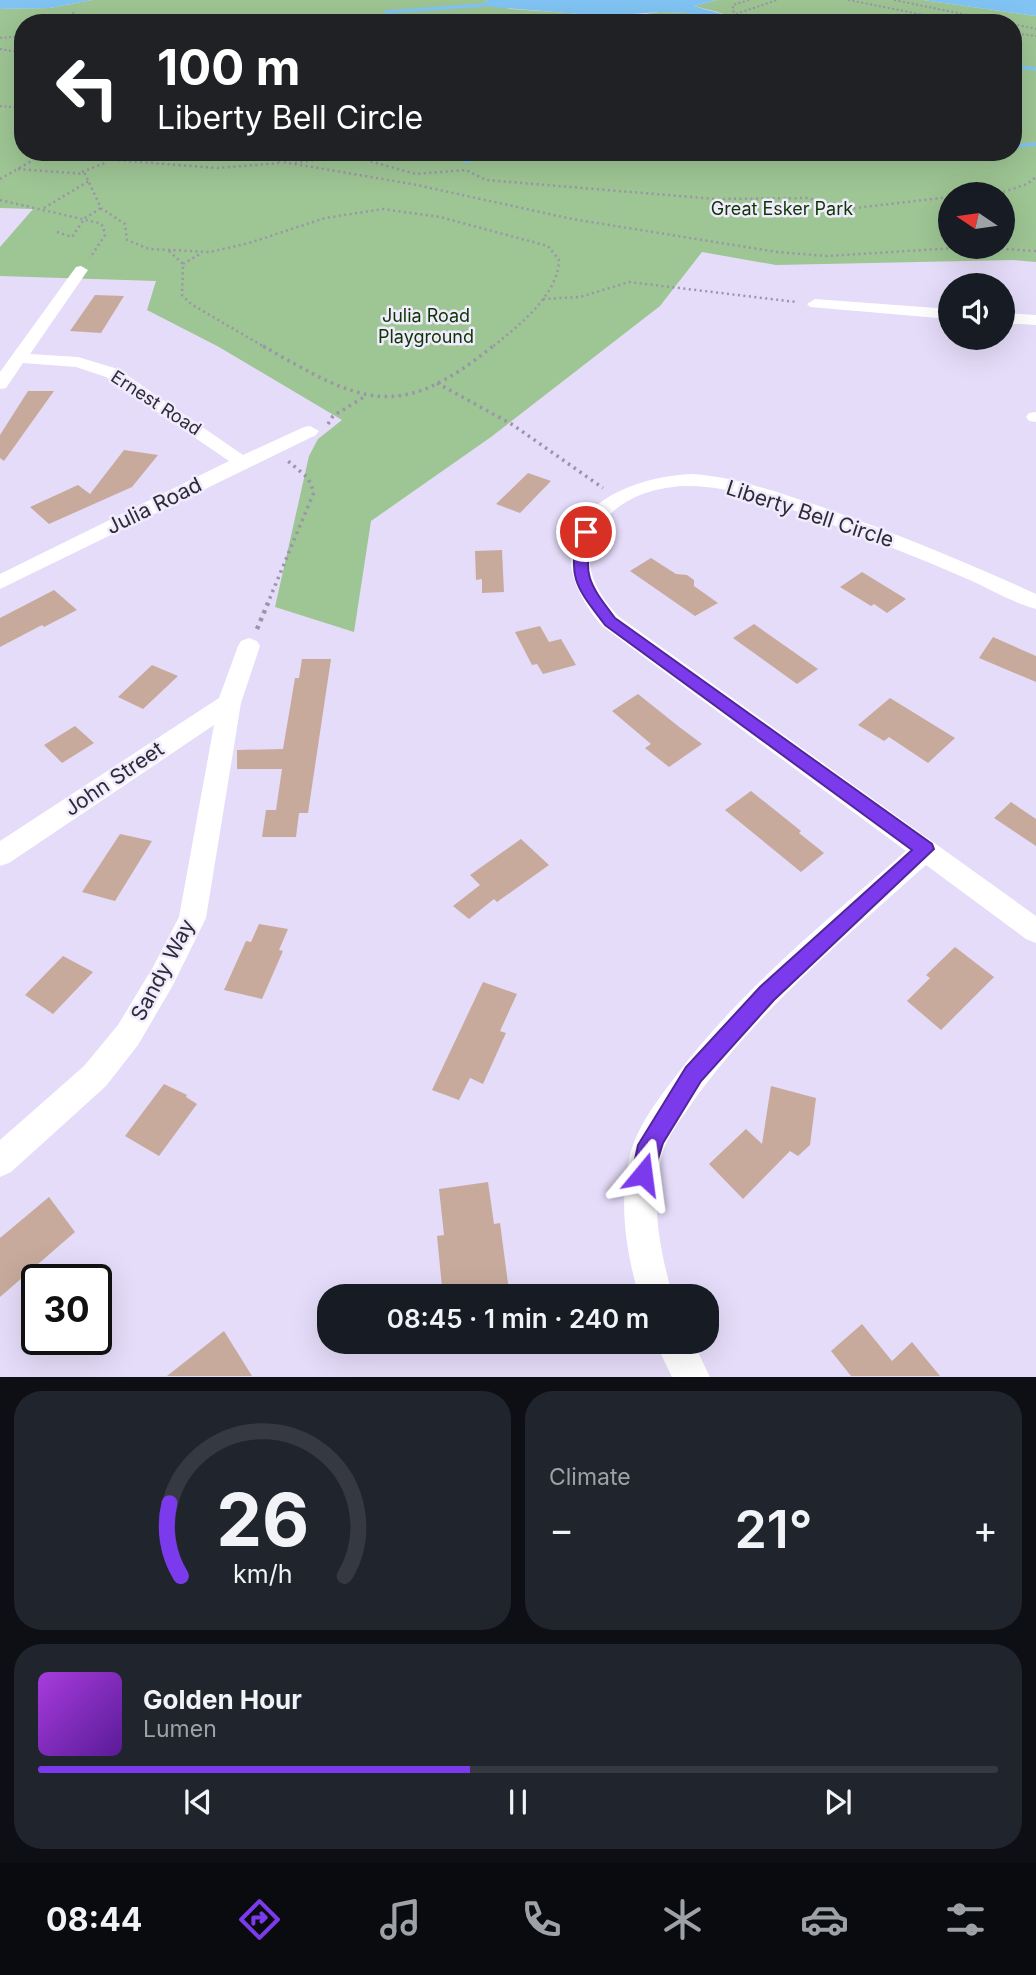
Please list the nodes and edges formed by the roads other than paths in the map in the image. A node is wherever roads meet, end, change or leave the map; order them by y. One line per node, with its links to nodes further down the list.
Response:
1 (81, 270): 6 (street)
2 (815, 304): 3 (street)
3 (938, 313)
4 (1015, 319): 5 (street)
5 (1036, 320)
6 (20, 358): 7 (street); 9 (street, Ernest Road)
7 (0, 384)
8 (310, 431): 9 (street, Julia Road)
9 (242, 462): 10 (street, Julia Road)
10 (0, 582)
11 (1036, 602): 14 (street, Liberty Bell Circle)
12 (249, 646): 13 (street, Sandy Way)
13 (229, 703): 15 (street, John Street); 17 (street, Sandy Way)
14 (925, 849): 16 (street, Liberty Bell Circle); 18 (street)
15 (0, 855)
16 (1036, 931)
17 (0, 1161)
18 (652, 1284)
19 (680, 1354): 20 (street)
20 (692, 1377)

